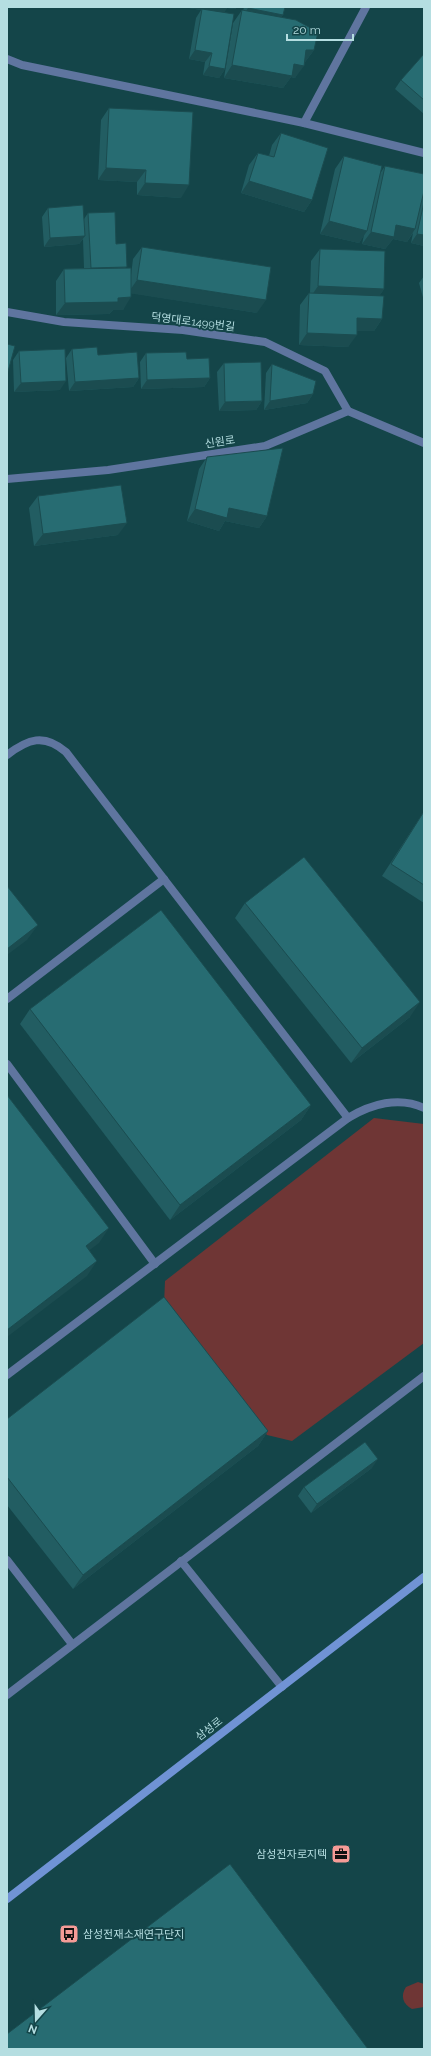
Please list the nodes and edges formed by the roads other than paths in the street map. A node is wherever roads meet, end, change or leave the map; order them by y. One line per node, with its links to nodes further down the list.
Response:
1 (366, 7): 3 (street)
2 (7, 59): 3 (street)
3 (304, 122): 4 (street)
4 (424, 153)
5 (7, 312): 6 (street, 덕영대로1499번길)
6 (348, 411): 7 (street); 8 (street, 신원로)
7 (424, 443)
8 (7, 479)
9 (7, 755): 10 (street)
10 (164, 880): 11 (street); 14 (street)
11 (7, 999)
12 (7, 1064): 15 (street)
13 (424, 1108): 14 (street)
14 (348, 1118): 15 (street)
15 (155, 1264): 16 (street)
16 (7, 1375)
17 (424, 1376): 19 (street)
18 (7, 1560): 21 (street)
19 (181, 1561): 21 (street); 22 (street)
20 (424, 1577): 22 (street, 삼성로)
21 (72, 1644): 23 (street)
22 (282, 1687): 24 (street, 삼성로)
23 (7, 1695)
24 (7, 1899)

